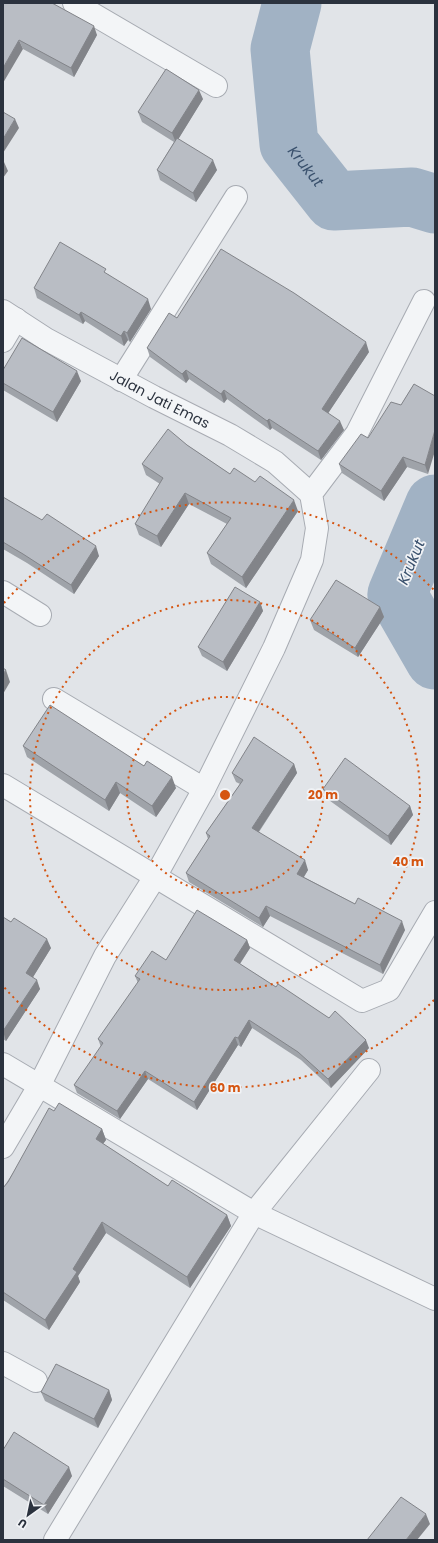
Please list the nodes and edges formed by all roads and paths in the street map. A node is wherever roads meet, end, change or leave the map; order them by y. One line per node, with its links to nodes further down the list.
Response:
1 (74, 3): 2 (street)
2 (216, 86)
3 (236, 197): 7 (street)
4 (424, 301): 8 (street)
5 (9, 315): 6 (street); 7 (street, Jalan Jati Emas)
6 (3, 341)
7 (121, 380): 8 (street, Jalan Jati Emas)
8 (311, 494): 13 (street)
9 (3, 592): 10 (street)
10 (40, 615)
11 (54, 699): 13 (street)
12 (3, 785): 14 (street)
13 (204, 789): 14 (street)
14 (155, 877): 15 (street); 18 (street)
15 (435, 912)
16 (3, 1064): 18 (street)
17 (369, 1070): 20 (street)
18 (39, 1086): 19 (street); 20 (street)
19 (3, 1147)
20 (254, 1213): 21 (street); 24 (street)
21 (435, 1299)
22 (3, 1363): 23 (street)
23 (36, 1381)
24 (55, 1540)

